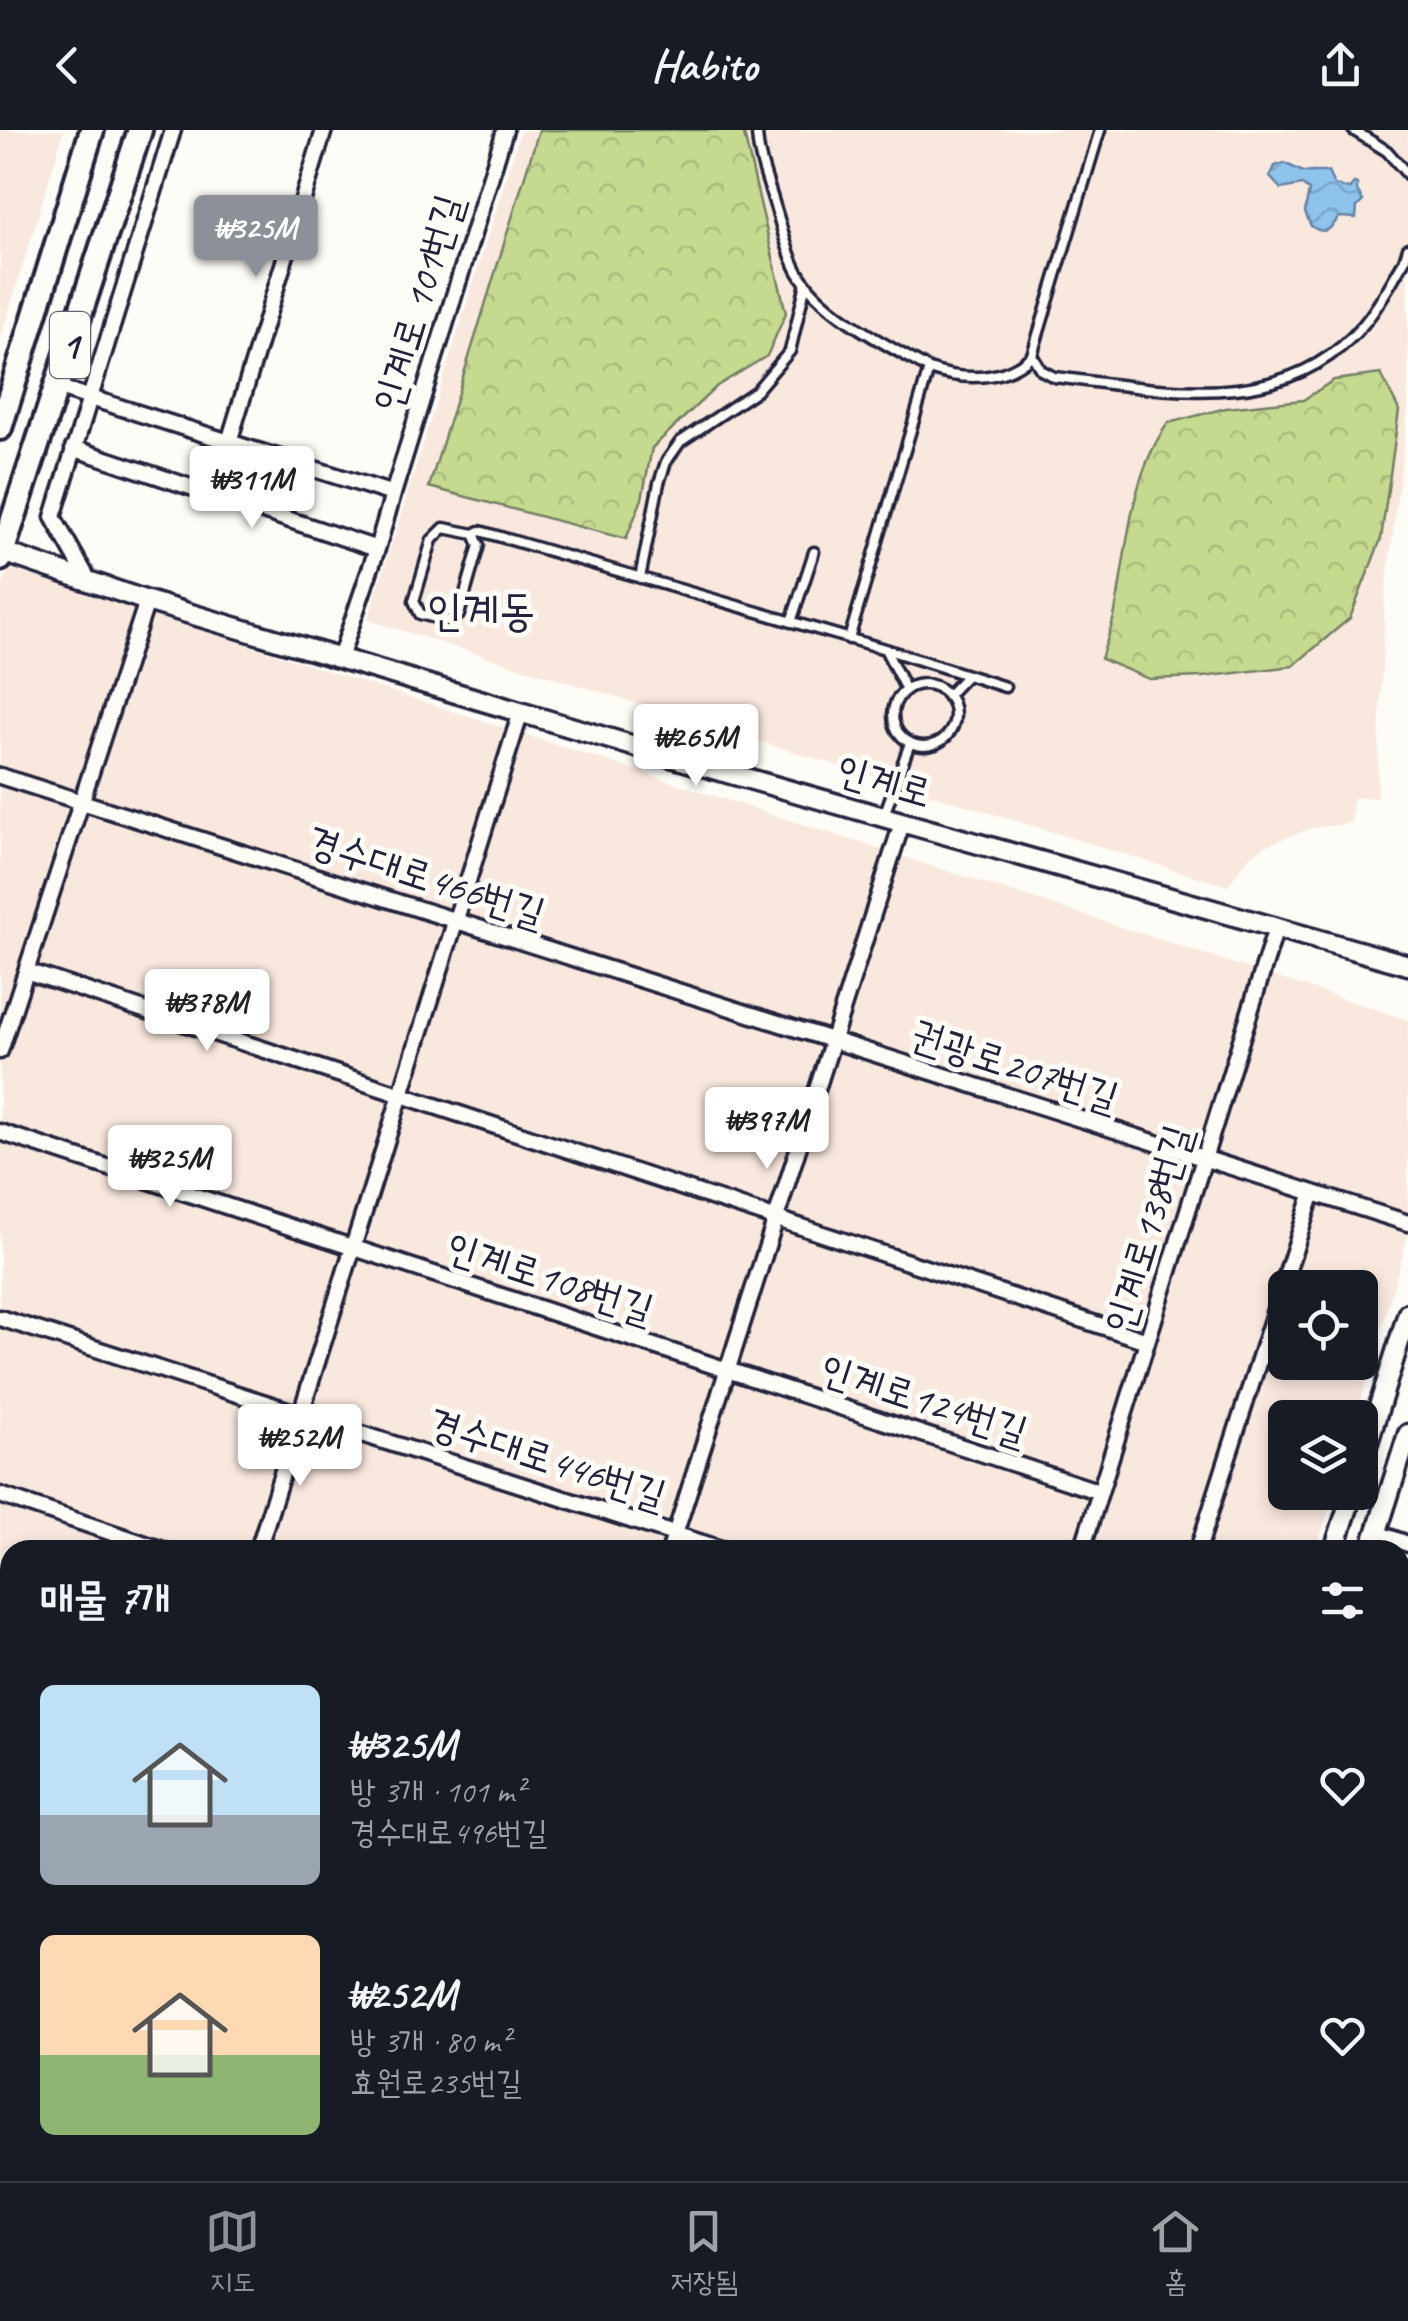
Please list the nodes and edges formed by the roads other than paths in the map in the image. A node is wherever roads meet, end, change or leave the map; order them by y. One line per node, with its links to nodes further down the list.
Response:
1 (92, 130): 16 (main road, 1)
2 (140, 130): 10 (main road, 1)
3 (173, 130): 11 (street)
4 (324, 130): 20 (street)
5 (504, 130): 22 (street, 인계로 101번길)
6 (757, 130): 13 (lane)
7 (1100, 130): 14 (lane)
8 (1352, 130): 9 (lane)
9 (1408, 175)
10 (121, 188): 11 (street); 17 (main road, 1)
11 (151, 198): 18 (street)
12 (1408, 248): 14 (lane)
13 (806, 283): 15 (lane); 27 (lane)
14 (1032, 355): 15 (lane)
15 (929, 369): 31 (lane)
16 (9, 374): 19 (main road, 1)
17 (56, 387): 18 (street); 26 (main road, 1)
18 (88, 397): 20 (street); 21 (street)
19 (0, 428)
20 (229, 442): 22 (street)
21 (74, 448): 24 (street); 28 (street)
22 (393, 494): 24 (street, 인계로 101번길)
23 (474, 534): 23 (lane); 27 (lane)
24 (376, 549): 33 (street)
25 (814, 552): 30 (lane)
26 (1, 554): 28 (street, 인계로)
27 (640, 578): 30 (lane)
28 (89, 581): 29 (street, 인계로)
29 (147, 601): 33 (street, 인계로); 41 (street)
30 (791, 622): 31 (lane)
31 (850, 639): 32 (lane)
32 (885, 650): 34 (lane); 36 (lane)
33 (340, 658): 38 (street, 인계로)
34 (967, 675): 35 (lane); 37 (lane)
35 (1006, 686)
36 (906, 690): 37 (lane); 39 (lane)
37 (947, 696): 39 (lane)
38 (521, 712): 42 (street, 인계로); 43 (street)
39 (910, 743): 42 (lane)
40 (0, 776): 41 (street, 경수대로466번길)
41 (82, 802): 43 (street, 경수대로466번길); 46 (street)
42 (892, 820): 44 (street, 인계로); 47 (street)
43 (456, 921): 47 (street, 경수대로466번길); 49 (street)
44 (1276, 928): 45 (street, 인계로); 51 (street, 인계로138번길)
45 (1408, 965)
46 (26, 972): 48 (street); 49 (street)
47 (832, 1041): 51 (street, 권광로207번길); 53 (street)
48 (0, 1051)
49 (401, 1095): 53 (street); 55 (street)
50 (0, 1132): 55 (street, 인계로108번길)
51 (1204, 1160): 52 (street, 권광로207번길); 58 (street, 인계로138번길)
52 (1312, 1195): 54 (street, 권광로207번길); 72 (street)
53 (775, 1218): 58 (street); 59 (street)
54 (1408, 1223)
55 (353, 1248): 59 (street, 인계로108번길); 61 (street)
56 (1408, 1313): 60 (street)
57 (0, 1318): 61 (street, 경수대로446번길)
58 (1147, 1342): 63 (street, 인계로138번길)
59 (727, 1370): 63 (street, 인계로124번길); 66 (street)
60 (1378, 1410)
61 (301, 1414): 66 (street, 경수대로446번길); 68 (street)
62 (1408, 1434): 74 (street)
63 (1100, 1492): 71 (street, 인계로138번길)
64 (0, 1496): 67 (street)
65 (1346, 1510): 73 (street)
66 (675, 1534): 69 (street); 70 (street, 경수대로446번길)
67 (133, 1540)
68 (261, 1540)
69 (673, 1540)
70 (693, 1540)
71 (1085, 1540)
72 (1201, 1540)
73 (1337, 1540)
74 (1375, 1540)

